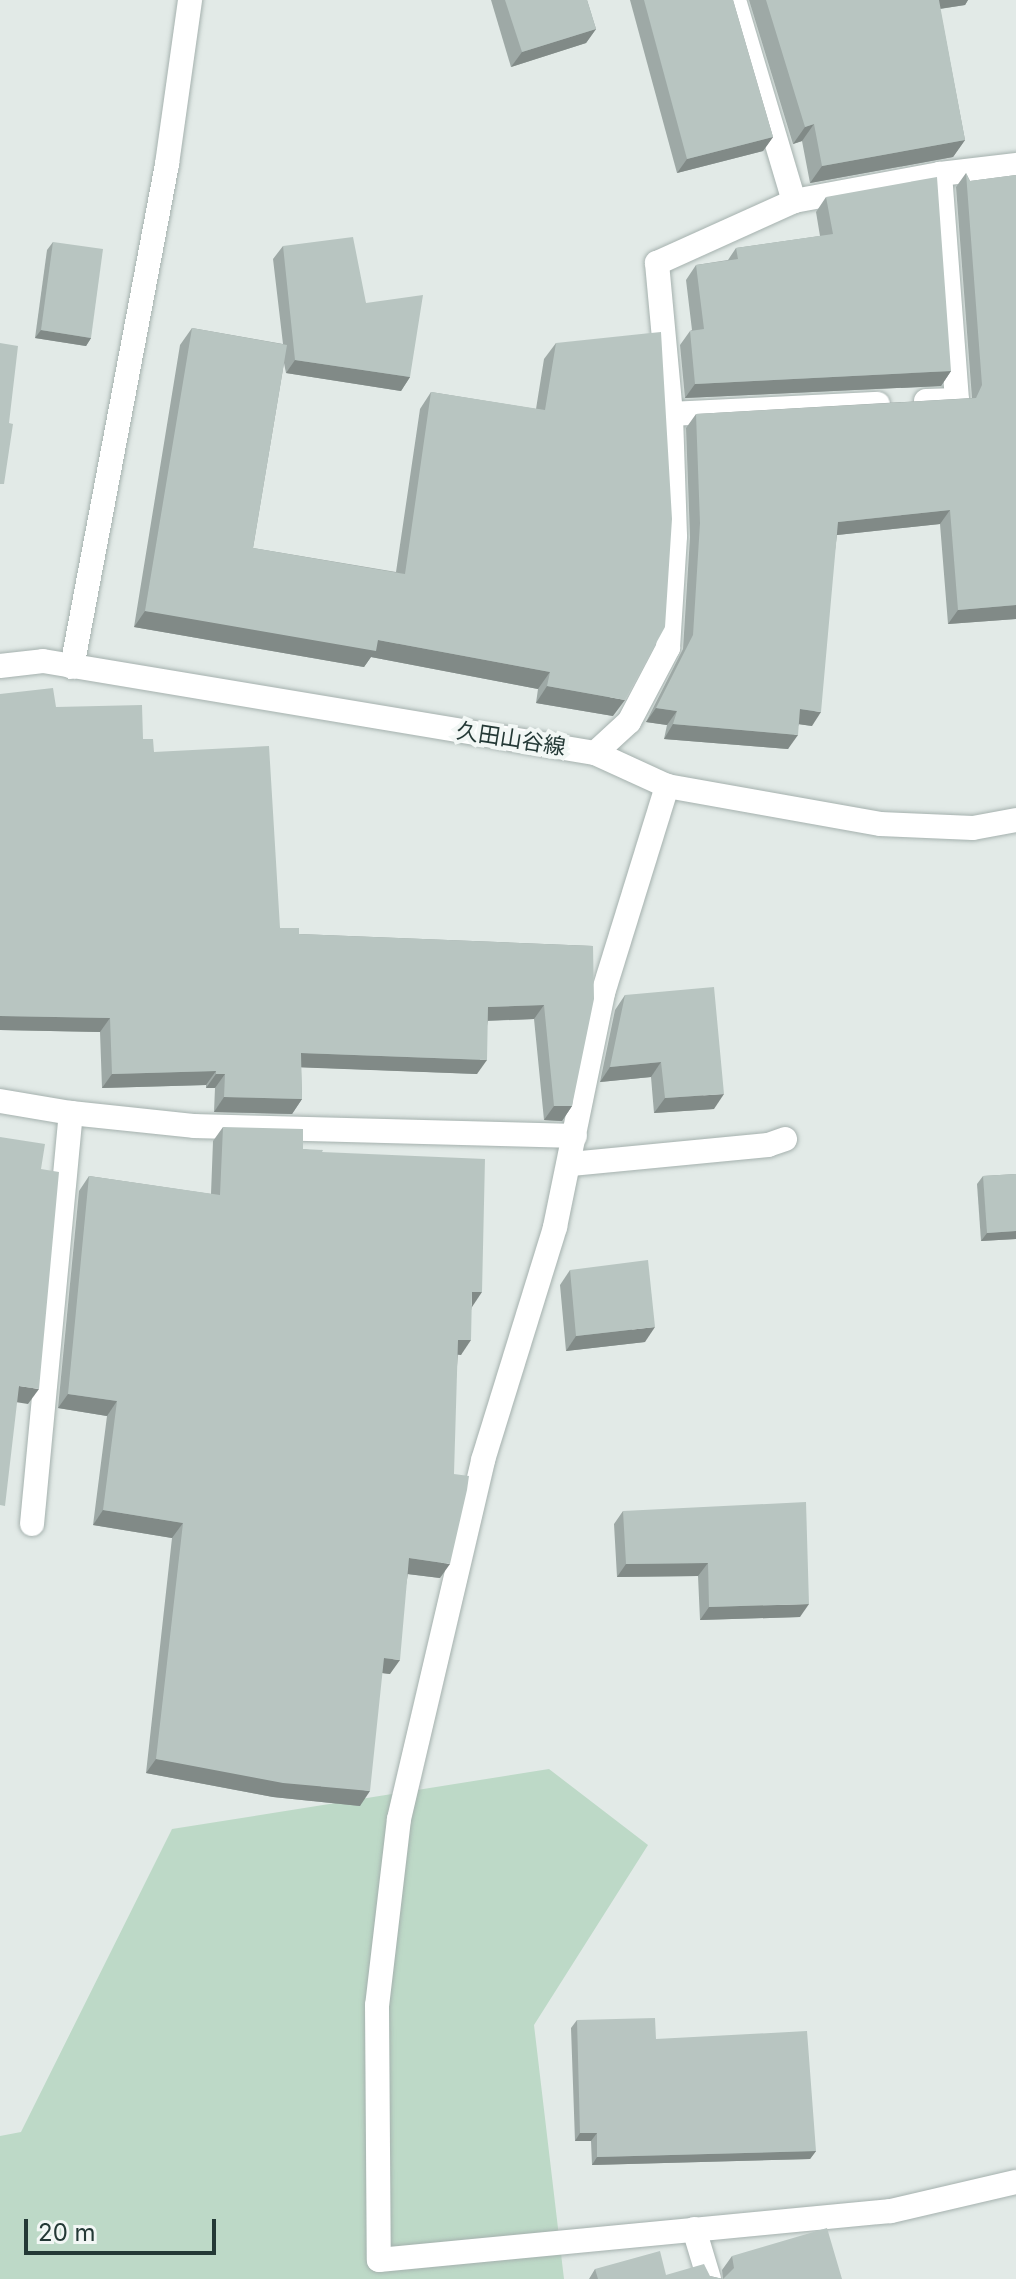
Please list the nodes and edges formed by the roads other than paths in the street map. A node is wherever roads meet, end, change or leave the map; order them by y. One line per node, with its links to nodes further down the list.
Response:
1 (190, 0): 8 (street)
2 (734, 0): 5 (street)
3 (1016, 165): 4 (street)
4 (940, 174): 5 (street); 6 (street)
5 (794, 201): 6 (street)
6 (671, 414): 9 (street)
7 (0, 666): 8 (street, 久田山谷線)
8 (72, 667): 9 (street, 久田山谷線)
9 (595, 753): 10 (street, 久田山谷線)
10 (667, 786): 11 (street, 久田山谷線); 14 (street)
11 (1016, 820)
12 (0, 1101): 13 (street)
13 (71, 1113): 14 (street); 17 (street)
14 (575, 1136): 16 (street)
15 (785, 1139): 16 (street)
16 (571, 1164): 19 (street)
17 (32, 1524)
18 (1016, 2182): 19 (street)
19 (694, 2229): 20 (street)
20 (709, 2279)

